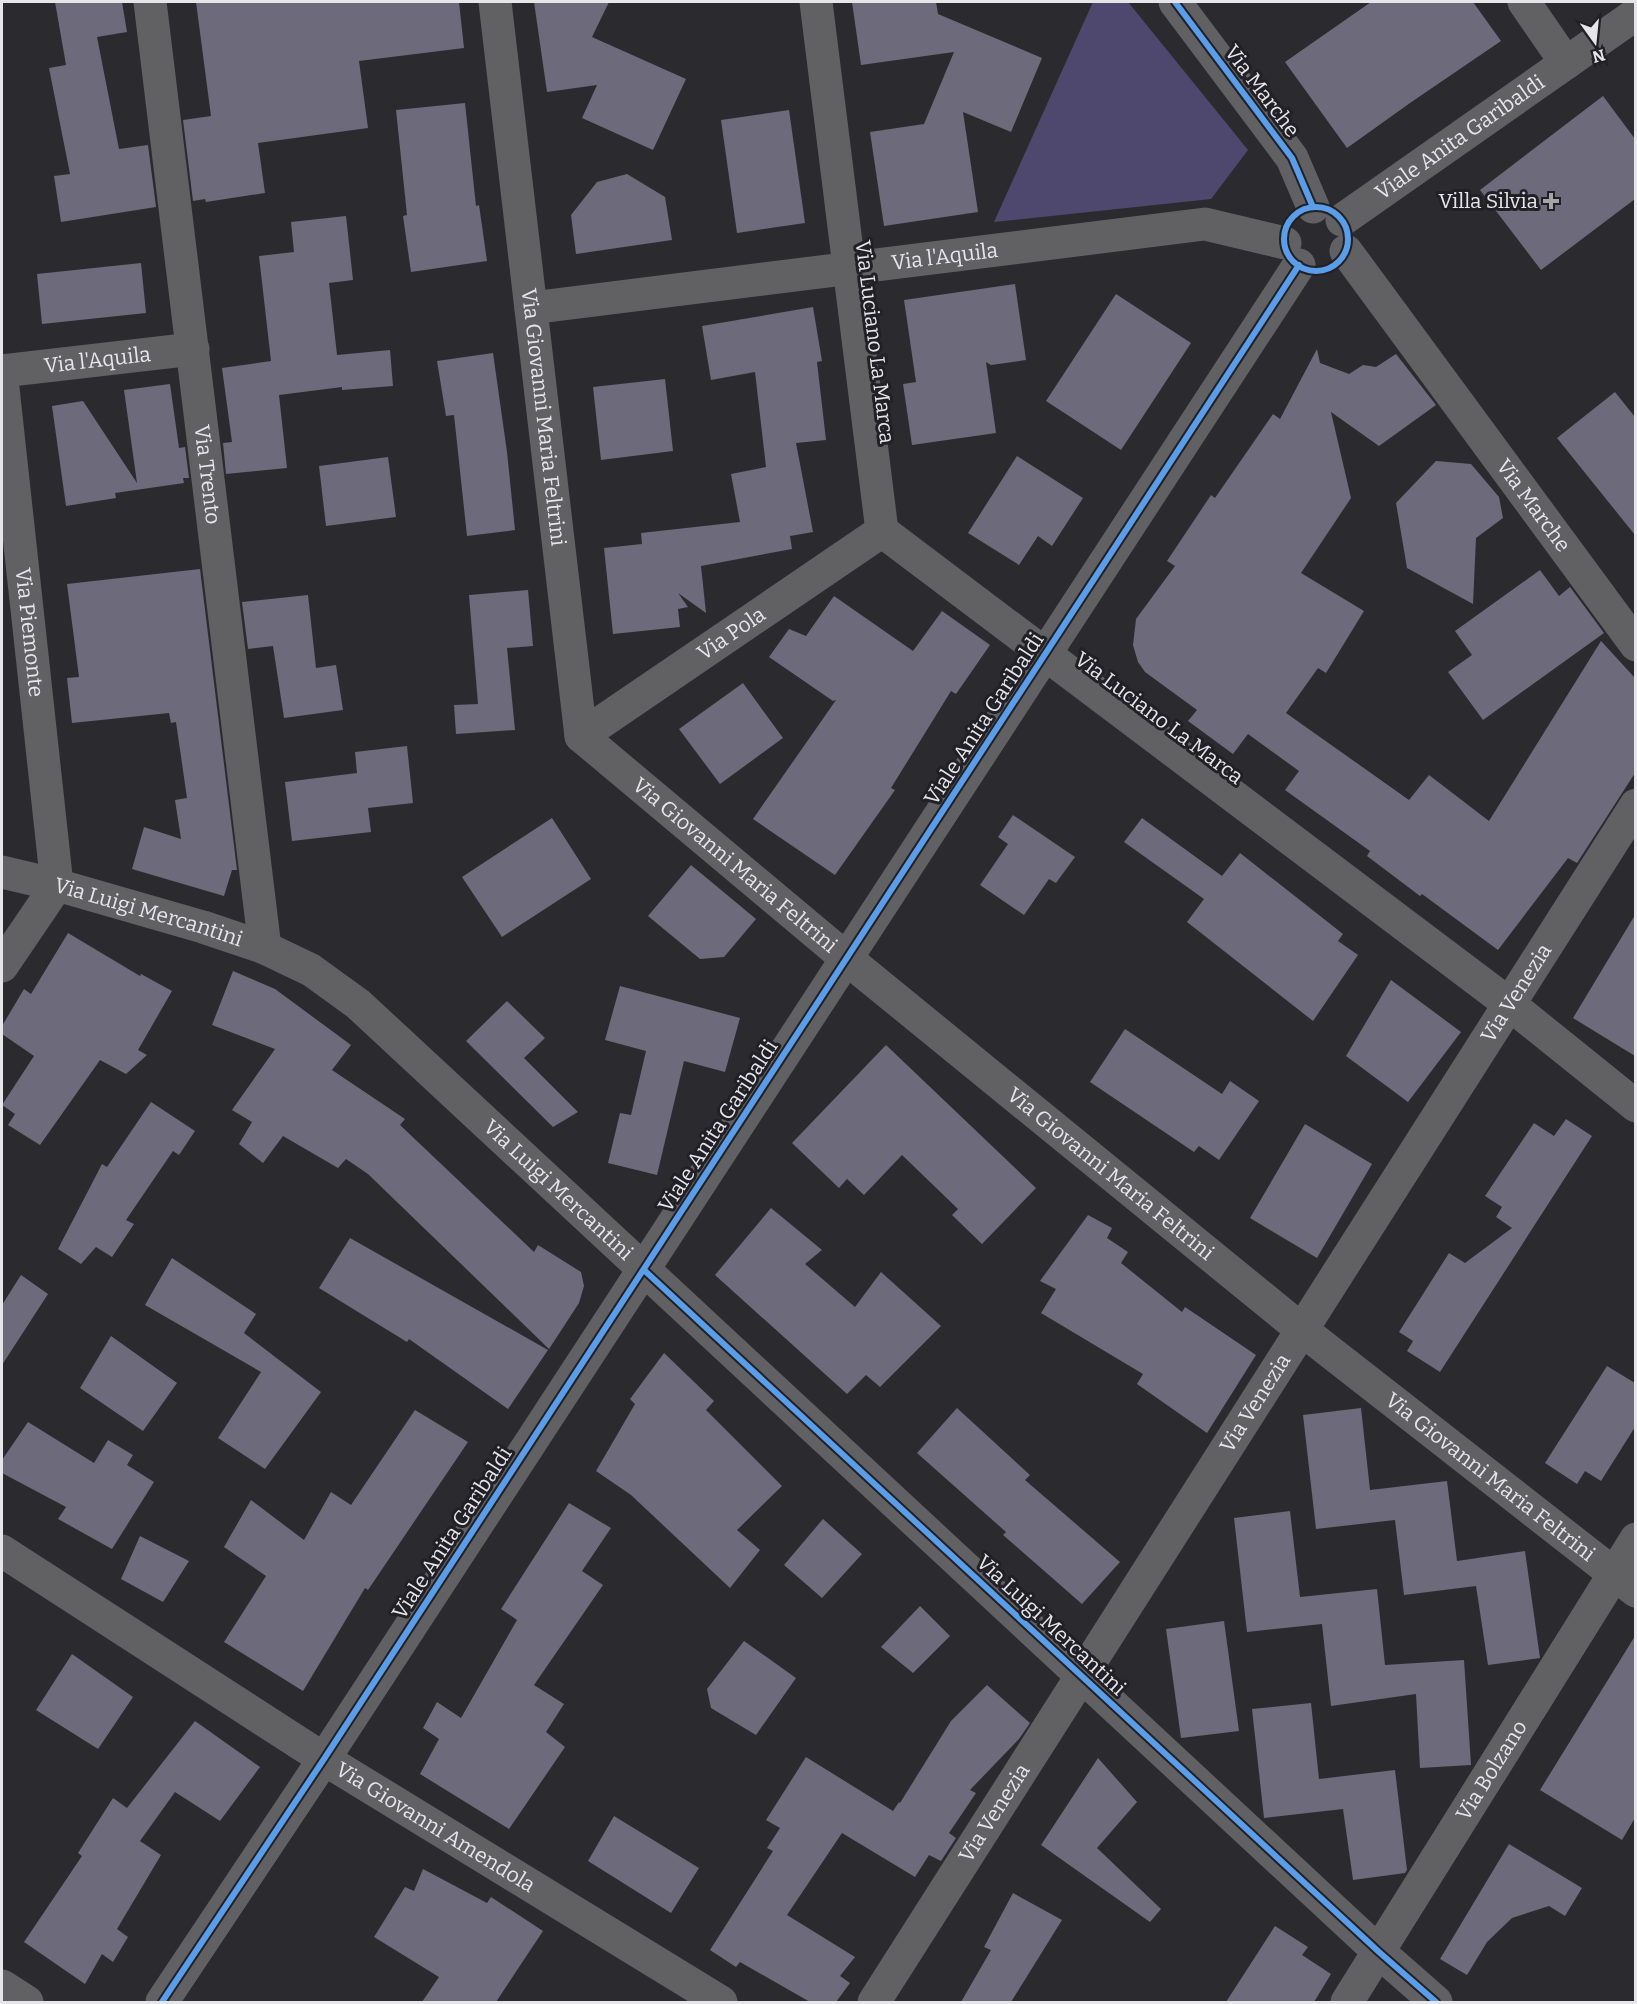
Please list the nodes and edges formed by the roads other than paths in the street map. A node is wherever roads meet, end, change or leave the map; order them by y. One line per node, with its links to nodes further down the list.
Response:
1 (150, 2): 12 (street, Via Trento)
2 (495, 2): 11 (street, Via Giovanni Maria Feltrini)
3 (816, 2): 10 (street, Via Luciano La Marca)
4 (1174, 2): 8 (street, Via Marche)
5 (1524, 2): 7 (street)
6 (1635, 14): 7 (street, Viale Anita Garibaldi)
7 (1566, 63): 8 (street, Viale Anita Garibaldi)
8 (1334, 226): 9 (street); 9 (street); 16 (street, Via Marche)
9 (1292, 254): 10 (street, Via l'Aquila); 17 (street, Viale Anita Garibaldi)
10 (850, 268): 11 (street, Via l'Aquila); 15 (street, Via Luciano La Marca)
11 (531, 308): 18 (street, Via Giovanni Maria Feltrini)
12 (193, 349): 13 (street, Via l'Aquila); 22 (street, Via Trento)
13 (2, 370)
14 (2, 379): 21 (street, Via Piemonte)
15 (882, 531): 17 (street, Via Luciano La Marca); 18 (street, Via Pola)
16 (1635, 645)
17 (1046, 653): 23 (street, Viale Anita Garibaldi); 25 (street, Via Luciano La Marca)
18 (581, 736): 23 (street, Via Giovanni Maria Feltrini)
19 (1635, 805): 25 (street, Via Venezia)
20 (2, 872): 21 (street, Via Luigi Mercantini)
21 (57, 885): 22 (street, Via Luigi Mercantini); 24 (street)
22 (265, 948): 27 (street, Via Luigi Mercantini)
23 (848, 959): 27 (street, Viale Anita Garibaldi); 28 (street, Via Giovanni Maria Feltrini)
24 (2, 966)
25 (1508, 1003): 26 (street, Via Luciano La Marca); 28 (street, Via Venezia)
26 (1635, 1107)
27 (644, 1270): 32 (street, Via Luigi Mercantini); 33 (street, Viale Anita Garibaldi)
28 (1302, 1330): 31 (street, Via Giovanni Maria Feltrini); 32 (street, Via Venezia)
29 (1635, 1539): 31 (street, Via Bolzano)
30 (2, 1551): 33 (street, Via Giovanni Amendola)
31 (1625, 1582): 34 (street, Via Bolzano)
32 (1081, 1675): 34 (street, Via Luigi Mercantini); 39 (street, Via Venezia)
33 (324, 1758): 37 (street, Viale Anita Garibaldi); 38 (street, Via Giovanni Amendola)
34 (1379, 1952): 40 (street, Via Bolzano); 41 (street, Via Luigi Mercantini)
35 (2, 1986): 36 (street)
36 (27, 2002)
37 (162, 2002)
38 (721, 2002)
39 (874, 2002)
40 (1347, 2002)
41 (1436, 2002)

